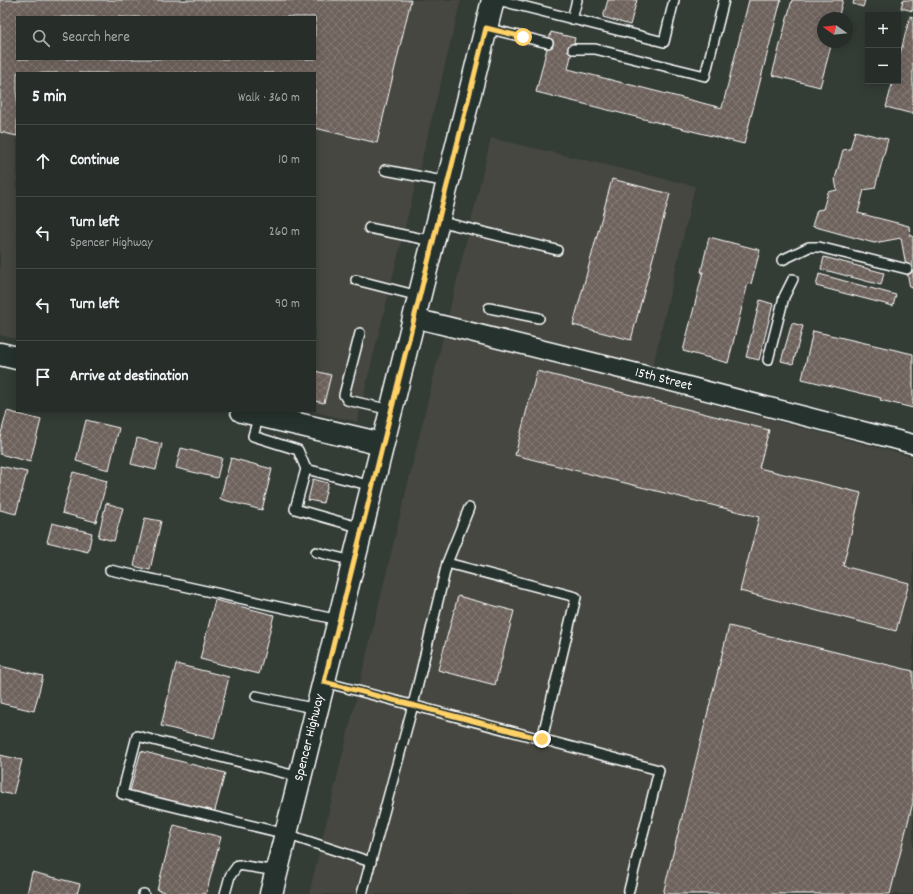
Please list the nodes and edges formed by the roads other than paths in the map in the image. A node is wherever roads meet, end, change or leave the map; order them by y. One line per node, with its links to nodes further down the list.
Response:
1 (493, 0): 7 (main road, Spencer Highway)
2 (498, 0): 6 (lane)
3 (577, 0): 6 (lane)
4 (674, 0): 6 (lane)
5 (724, 0): 9 (lane)
6 (572, 19)
7 (486, 28): 8 (lane); 11 (main road, Spencer Highway)
8 (548, 43)
9 (573, 49)
10 (385, 170): 11 (lane)
11 (448, 182): 13 (main road, Spencer Highway)
12 (370, 228): 13 (lane)
13 (435, 231): 14 (lane); 19 (main road, Spencer Highway)
14 (557, 250)
15 (782, 260): 16 (lane)
16 (906, 269)
17 (793, 279): 26 (lane)
18 (356, 280): 19 (lane)
19 (419, 296): 21 (main road, Spencer Highway)
20 (489, 308): 22 (lane)
21 (414, 318): 27 (main road, Spencer Highway); 30 (street, 15th Street)
22 (539, 318)
23 (360, 333): 27 (lane)
24 (0, 354): 25 (main road)
25 (16, 358)
26 (768, 360)
27 (391, 410): 29 (main road, Spencer Highway)
28 (250, 413): 29 (main road); 31 (lane)
29 (382, 444): 32 (main road, Spencer Highway)
30 (913, 444)
31 (306, 469): 32 (lane); 34 (lane)
32 (372, 486): 34 (main road, Spencer Highway)
33 (469, 508): 37 (lane)
34 (362, 528): 36 (main road, Spencer Highway)
35 (316, 552): 36 (lane)
36 (353, 561): 39 (main road, Spencer Highway)
37 (447, 563): 42 (lane); 44 (lane)
38 (110, 570): 39 (lane)
39 (339, 620): 40 (main road, Spencer Highway)
40 (324, 682): 42 (lane); 43 (main road, Spencer Highway)
41 (256, 696): 43 (lane)
42 (413, 705): 44 (lane); 47 (lane)
43 (317, 709): 45 (main road, Spencer Highway)
44 (542, 739): 52 (lane)
45 (300, 777): 46 (main road, Spencer Highway); 46 (lane)
46 (286, 834): 47 (lane); 48 (main road, Spencer Highway)
47 (371, 862): 51 (lane)
48 (277, 871): 49 (lane); 50 (main road, Spencer Highway)
49 (225, 894)
50 (271, 894)
51 (362, 894)
52 (628, 894)

